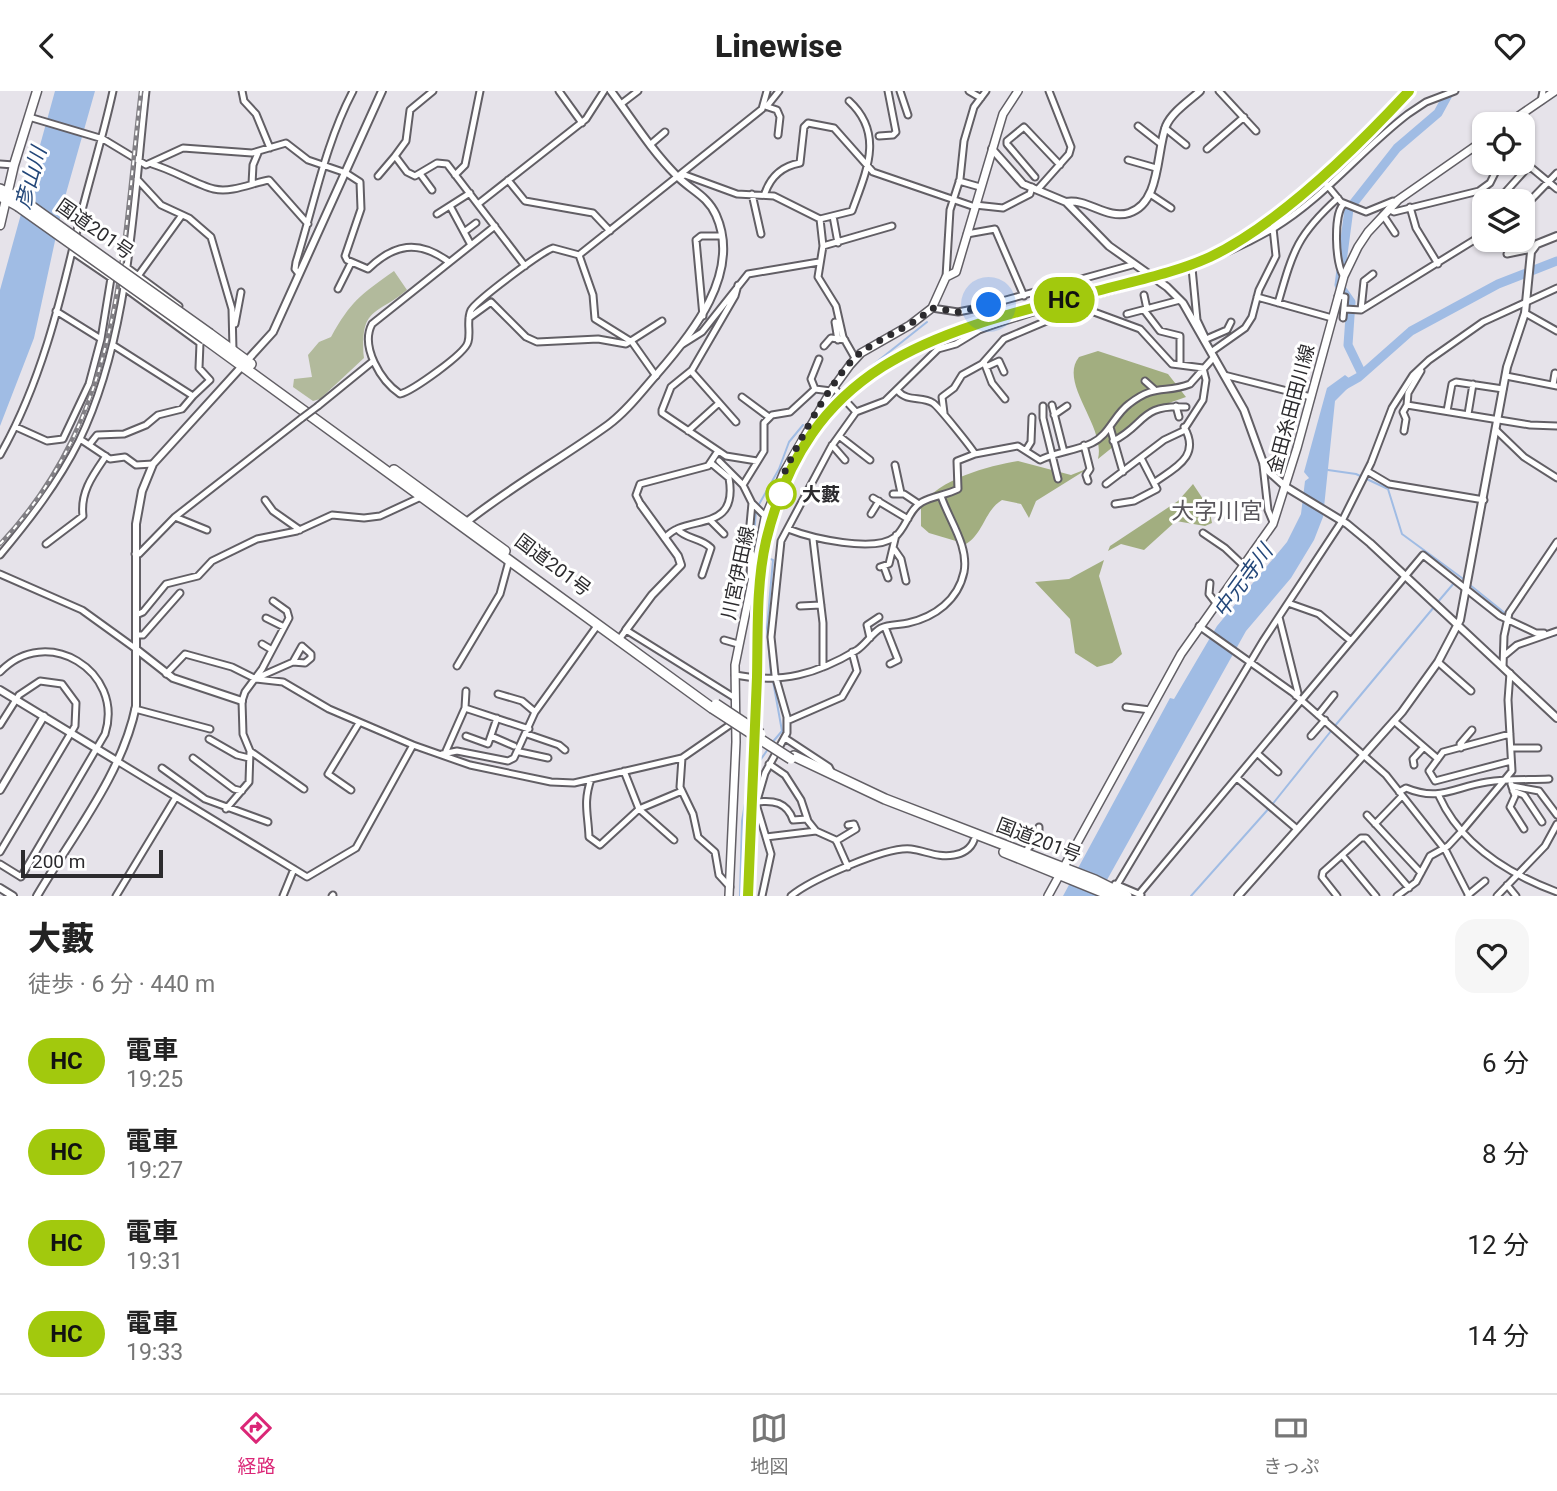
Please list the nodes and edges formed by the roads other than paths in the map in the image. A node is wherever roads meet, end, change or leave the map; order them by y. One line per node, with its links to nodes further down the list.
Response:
1 (37, 91): 34 (main road)
2 (113, 91): 42 (street)
3 (146, 91): 53 (street)
4 (243, 91): 46 (street)
5 (353, 91): 58 (street)
6 (382, 91): 62 (street)
7 (433, 91): 51 (street)
8 (480, 91): 65 (street)
9 (559, 91): 35 (street)
10 (604, 91): 35 (street)
11 (611, 91): 29 (street)
12 (638, 91): 29 (street)
13 (767, 91): 30 (street)
14 (779, 91): 30 (street)
15 (888, 91): 41 (street)
16 (900, 91): 32 (street)
17 (969, 91): 26 (street)
18 (986, 91): 26 (street)
19 (1018, 91): 47 (main road)
20 (1049, 91): 57 (street)
21 (1200, 91): 37 (street)
22 (1219, 91): 33 (street)
23 (1455, 91): 76 (street)
24 (1543, 91): 28 (street)
25 (1555, 91): 28 (main road)
26 (981, 98): 73 (street)
27 (849, 101): 60 (street)
28 (1541, 101): 31 (main road)
29 (621, 104): 44 (street)
30 (766, 106): 40 (street); 69 (street)
31 (1525, 112)
32 (908, 115)
33 (1244, 117): 38 (street); 48 (street)
34 (33, 118): 42 (street); 56 (main road)
35 (582, 123): 72 (street)
36 (1138, 126): 43 (street)
37 (1166, 128): 43 (street); 45 (street)
38 (1256, 131)
39 (665, 132): 44 (street)
40 (778, 135)
41 (879, 136)
42 (100, 138): 53 (street); 123 (street)
43 (1161, 143): 59 (street)
44 (651, 144): 69 (street)
45 (1186, 145)
46 (270, 148): 50 (street); 58 (street)
47 (992, 149): 77 (main road); 78 (street)
48 (1207, 149)
49 (1472, 149): 93 (main road, 金田糸田田川線)
50 (258, 153): 55 (street); 75 (street)
51 (395, 156): 64 (street); 68 (street)
52 (1128, 160): 59 (street)
53 (138, 161): 55 (street); 71 (street)
54 (0, 164): 56 (street)
55 (152, 164): 75 (street)
56 (14, 165): 86 (main road)
57 (1060, 165): 70 (street); 78 (street)
58 (324, 166): 62 (street); 106 (street)
59 (1156, 167): 88 (street)
60 (867, 168): 84 (street); 91 (street); 103 (street)
61 (1535, 171): 74 (street)
62 (346, 173): 130 (street); 136 (street)
63 (1557, 173): 74 (street)
64 (421, 175): 65 (street); 82 (street)
65 (455, 175): 83 (street)
66 (1494, 175): 79 (street)
67 (1521, 175): 80 (street)
68 (378, 176)
69 (677, 177): 87 (street); 111 (street); 116 (street)
70 (1035, 177)
71 (137, 179): 102 (street); 133 (street)
72 (508, 180): 94 (street); 111 (street)
73 (959, 181): 77 (street); 91 (street)
74 (1549, 182): 81 (street); 89 (street)
75 (252, 184): 106 (street)
76 (1327, 185): 90 (street); 110 (street)
77 (980, 187): 97 (main road)
78 (1035, 188): 92 (street); 97 (street)
79 (1482, 189)
80 (1508, 189)
81 (1557, 189)
82 (432, 190)
83 (470, 193): 94 (street); 96 (street)
84 (765, 193): 87 (street); 104 (street)
85 (1472, 193): 98 (street)
86 (4, 194): 107 (main road); 172 (highway, 国道201号, bridge)
87 (752, 194): 114 (street)
88 (1150, 194): 92 (street); 99 (street)
89 (1535, 196)
90 (1338, 198): 95 (street); 154 (street)
91 (952, 201): 97 (street); 140 (street)
92 (1066, 202): 132 (street)
93 (1395, 203): 95 (street); 100 (main road, 金田糸田田川線)
94 (478, 204): 108 (street)
95 (1344, 204): 139 (street)
96 (450, 206): 101 (street); 112 (street)
97 (975, 206): 115 (main road)
98 (1410, 207): 100 (street); 131 (street)
99 (1171, 208)
100 (1386, 212): 113 (street); 139 (main road, 金田糸田田川線)
101 (437, 214)
102 (182, 215): 138 (street); 170 (street)
103 (833, 216): 104 (street); 118 (street)
104 (820, 219): 121 (street)
105 (476, 223): 112 (street)
106 (308, 224): 136 (street)
107 (0, 225)
108 (495, 226): 120 (street); 134 (street)
109 (892, 226): 118 (street)
110 (1273, 229): 135 (street); 150 (street)
111 (610, 231): 127 (street)
112 (464, 232): 120 (street)
113 (1395, 233)
114 (761, 234)
115 (967, 234): 140 (main road); 148 (street)
116 (722, 236): 163 (street); 163 (street)
117 (1557, 236): 122 (street)
118 (838, 243): 121 (street)
119 (1472, 243): 131 (street)
120 (471, 245): 128 (street)
121 (824, 246): 129 (street)
122 (1535, 248)
123 (73, 252): 160 (street); 173 (street)
124 (1519, 252): 126 (street)
125 (1531, 252): 152 (street)
126 (1507, 254)
127 (579, 255): 134 (street); 176 (street)
128 (449, 262): 130 (street); 184 (street)
129 (819, 262): 142 (street); 175 (street)
130 (351, 263): 145 (street)
131 (1438, 264): 159 (street)
132 (1132, 265): 141 (street); 148 (street)
133 (125, 266): 138 (street); 143 (street)
134 (526, 266): 165 (street)
135 (1192, 268): 141 (street); 174 (street)
136 (299, 274): 185 (street)
137 (1373, 274): 159 (street)
138 (138, 276): 155 (street)
139 (1344, 276): 149 (main road, 金田糸田田川線)
140 (946, 277): 156 (main road)
141 (1157, 280): 151 (street); 153 (street)
142 (738, 285): 177 (street); 190 (street)
143 (122, 286): 178 (street); 205 (street)
144 (1557, 288): 152 (street)
145 (338, 289)
146 (241, 292): 170 (street)
147 (1144, 295): 157 (street)
148 (1024, 296): 156 (street)
149 (1338, 296): 158 (street); 166 (main road, 金田糸田田川線)
150 (1257, 297): 154 (street); 181 (street)
151 (1180, 300): 157 (street); 174 (street)
152 (1526, 300): 161 (street); 188 (street)
153 (1075, 303): 186 (street); 187 (street); 203 (street)
154 (1278, 303): 166 (street)
155 (179, 306)
156 (932, 308): 182 (main road, 川宮伊田線)
157 (1146, 309): 162 (street); 187 (street)
158 (1345, 309): 159 (street); 164 (street)
159 (1361, 310)
160 (56, 311): 173 (street); 228 (street)
161 (1525, 313): 171 (street); 195 (street)
162 (1127, 314)
163 (703, 316): 177 (street)
164 (1343, 317)
165 (469, 318): 176 (street); 184 (street)
166 (1332, 318): 207 (main road, 金田糸田田川線)
167 (662, 321): 176 (street)
168 (835, 322): 175 (street)
169 (1231, 322): 174 (street)
170 (233, 326): 180 (street)
171 (1557, 331)
172 (208, 336): 180 (highway, 国道201号); 185 (highway, 国道201号)
173 (102, 339): 228 (street)
174 (1205, 339): 181 (street)
175 (841, 340): 179 (street); 182 (street)
176 (632, 342): 194 (street)
177 (683, 344): 194 (street)
178 (113, 345): 205 (street); 235 (street)
179 (824, 346)
180 (233, 350): 185 (highway, 国道201号)
181 (1212, 354): 189 (street); 193 (street)
182 (855, 358): 200 (main road, 川宮伊田線)
183 (819, 359): 199 (street)
184 (372, 362): 276 (street, bridge)
185 (245, 363): 253 (street); 268 (highway, 国道201号); 282 (highway, 国道201号)
186 (985, 364): 191 (street); 208 (street); 219 (street)
187 (1180, 365): 189 (street)
188 (1423, 365): 204 (street); 210 (street)
189 (1203, 368): 201 (street); 230 (street)
190 (691, 371): 209 (street); 232 (street)
191 (1004, 372)
192 (1555, 373): 198 (street)
193 (1224, 375): 207 (street); 255 (street)
194 (656, 376): 282 (street)
195 (1506, 376): 198 (street); 202 (street)
196 (1145, 380): 201 (street)
197 (1473, 384): 202 (street); 217 (street); 220 (street)
198 (1555, 386)
199 (815, 389): 200 (street); 222 (street)
200 (832, 389): 218 (street); 277 (main road, 川宮伊田線)
201 (1154, 389): 229 (street)
202 (1503, 389): 225 (street)
203 (898, 391): 218 (street); 219 (street)
204 (1408, 393): 210 (street); 212 (street)
205 (193, 396): 237 (street)
206 (742, 397): 222 (street)
207 (1311, 397): 264 (main road, 金田糸田田川線)
208 (1005, 399)
209 (719, 403): 226 (street); 232 (street)
210 (1394, 404): 256 (street)
211 (1052, 405): 221 (street)
212 (1407, 405): 217 (street); 233 (street)
213 (1043, 406): 245 (street)
214 (1067, 406): 221 (street)
215 (1176, 406): 216 (street); 224 (street); 236 (street)
216 (1186, 407)
217 (1447, 411): 220 (street)
218 (856, 412): 234 (street)
219 (944, 412): 243 (street)
220 (1468, 414): 225 (street)
221 (1054, 415): 242 (street)
222 (769, 417): 251 (street)
223 (1032, 417): 240 (street)
224 (1179, 417)
225 (1498, 419): 227 (street); 231 (street)
226 (736, 422)
227 (1557, 425)
228 (16, 427): 244 (street)
229 (1110, 427): 236 (street); 239 (street)
230 (1184, 427): 247 (street); 261 (street)
231 (1496, 430): 258 (street); 270 (street)
232 (688, 431): 241 (street)
233 (1404, 431)
234 (839, 436): 238 (street); 249 (street)
235 (79, 439): 237 (street); 296 (street)
236 (1113, 441): 257 (street)
237 (89, 445): 246 (street)
238 (832, 445): 248 (street); 284 (street)
239 (1084, 446): 242 (street); 260 (street)
240 (1026, 450): 243 (street); 245 (street)
241 (718, 451): 251 (street); 252 (street)
242 (1064, 452): 245 (street)
243 (975, 454): 267 (street)
244 (0, 455)
245 (1051, 455): 259 (street)
246 (106, 456): 253 (street); 293 (street)
247 (1142, 458): 257 (street); 261 (street)
248 (845, 460)
249 (870, 460)
250 (719, 461): 263 (street)
251 (757, 461): 263 (street)
252 (711, 463): 274 (street); 279 (street)
253 (153, 464): 295 (street)
254 (895, 465): 265 (street)
255 (1263, 465): 264 (street); 281 (street)
256 (1367, 471): 270 (street); 280 (street)
257 (1123, 472): 262 (street)
258 (1557, 478)
259 (1058, 479)
260 (1088, 481)
261 (1155, 482): 273 (street)
262 (1106, 484)
263 (743, 485): 271 (street)
264 (1288, 489): 280 (street); 281 (main road, 金田糸田田川線)
265 (901, 493): 266 (street); 272 (street)
266 (893, 494)
267 (941, 496): 272 (street); 321 (street)
268 (421, 497): 282 (highway, 国道201号); 286 (street)
269 (264, 500): 286 (street)
270 (1484, 500): 307 (street)
271 (752, 503): 277 (street); 297 (street)
272 (919, 504): 278 (street)
273 (1115, 504)
274 (641, 505): 290 (street)
275 (871, 514): 278 (street)
276 (175, 517): 285 (street); 295 (street)
277 (766, 517): 297 (main road, 川宮伊田線)
278 (908, 519): 289 (street)
279 (711, 520): 283 (street); 288 (street)
280 (1340, 520): 302 (street); 310 (street)
281 (1273, 522): 299 (main road, 金田糸田田川線)
282 (465, 524): 298 (highway, 国道201号); 326 (highway, 国道201号)
283 (677, 529): 290 (street); 301 (street)
284 (788, 529): 291 (street); 348 (street)
285 (207, 530)
286 (300, 530): 305 (street)
287 (1203, 533): 299 (street)
288 (724, 534)
289 (896, 535): 291 (street); 294 (street)
290 (665, 538): 326 (street)
291 (813, 538): 311 (street)
292 (1557, 542): 317 (street)
293 (46, 544)
294 (894, 549): 303 (street); 304 (street)
295 (135, 554): 313 (street)
296 (0, 555)
297 (754, 558): 331 (main road, 川宮伊田線)
298 (509, 561): 319 (highway, 国道201号); 340 (street)
299 (1244, 566): 309 (main road, 金田糸田田川線)
300 (0, 574): 332 (street)
301 (702, 575)
302 (1406, 576): 307 (street); 318 (street); 329 (street)
303 (888, 579)
304 (906, 581)
305 (172, 583): 313 (street); 325 (street)
306 (1210, 583): 309 (street)
307 (1469, 589): 317 (street); 318 (street)
308 (273, 601): 320 (street)
309 (1216, 603): 322 (main road, 金田糸田田川線)
310 (1288, 603): 315 (street); 329 (street)
311 (821, 605): 312 (street); 341 (street)
312 (800, 606)
313 (136, 615): 325 (street)
314 (879, 617): 327 (street)
315 (1279, 617): 336 (street); 355 (street)
316 (266, 618): 320 (street)
317 (1507, 620): 324 (street); 335 (street)
318 (1458, 625): 338 (street); 342 (street)
319 (597, 626): 326 (highway, 国道201号); 362 (street)
320 (284, 627): 333 (street)
321 (885, 627): 327 (street); 339 (street)
322 (1202, 629): 336 (street); 361 (main road, 金田糸田田川線)
323 (1557, 631): 324 (street)
324 (1545, 633): 335 (street)
325 (136, 635): 332 (street)
326 (622, 636): 354 (street); 400 (highway, 国道201号, bridge)
327 (870, 638): 334 (street)
328 (724, 640): 331 (street)
329 (1351, 641): 355 (street)
330 (262, 644): 333 (street)
331 (738, 644): 346 (main road, 川宮伊田線)
332 (136, 649): 345 (street); 360 (street)
333 (272, 650): 347 (street)
334 (852, 652): 341 (street); 368 (street)
335 (1505, 655): 342 (street)
336 (1249, 661): 355 (street); 466 (street)
337 (293, 662): 347 (street)
338 (1438, 662): 351 (street); 369 (street)
339 (890, 664)
340 (457, 666)
341 (823, 667): 348 (street)
342 (1503, 667): 344 (street)
343 (0, 671): 386 (street)
344 (1510, 673): 366 (street); 377 (street)
345 (166, 674): 347 (street); 357 (street)
346 (735, 675): 348 (street); 354 (main road, 川宮伊田線)
347 (256, 679): 357 (street); 371 (street)
348 (776, 680): 368 (street)
349 (0, 689): 356 (street)
350 (466, 691): 359 (street)
351 (1471, 691)
352 (498, 694): 362 (street)
353 (1334, 695): 363 (street)
354 (734, 698): 370 (main road, 川宮伊田線)
355 (1299, 698): 363 (street); 394 (street)
356 (16, 699): 364 (street); 372 (street); 376 (street)
357 (242, 701): 391 (street)
358 (1126, 707): 361 (street)
359 (466, 708): 365 (street); 393 (street)
360 (135, 709): 373 (street); 402 (street)
361 (1150, 710): 458 (main road, 金田糸田田川線)
362 (535, 712): 375 (street)
363 (1318, 715): 367 (street)
364 (44, 716): 376 (street); 416 (street)
365 (497, 718): 375 (street); 379 (street)
366 (1557, 718)
367 (1325, 720): 380 (street); 395 (street)
368 (787, 721): 382 (street)
369 (1394, 721): 385 (street); 395 (street)
370 (734, 722): 399 (street); 455 (main road, 川宮伊田線)
371 (359, 723): 383 (street); 417 (street)
372 (0, 726)
373 (210, 729)
374 (1472, 730): 387 (street)
375 (528, 732): 390 (street); 392 (street)
376 (71, 733): 386 (street); 450 (street)
377 (1510, 734): 387 (street); 388 (street)
378 (466, 736): 379 (street)
379 (491, 736): 384 (street)
380 (1311, 736)
381 (209, 739): 397 (street)
382 (785, 739): 404 (street); 409 (street)
383 (413, 745): 393 (street); 457 (street)
384 (514, 745)
385 (1424, 747): 401 (street); 405 (street)
386 (96, 748): 402 (street); 454 (street)
387 (1461, 748): 401 (street)
388 (1511, 748): 389 (street); 403 (street)
389 (1538, 748)
390 (565, 750)
391 (250, 751): 397 (street); 415 (street)
392 (520, 752): 393 (street); 398 (street)
393 (444, 753): 411 (street)
394 (1258, 754): 408 (street); 410 (street)
395 (1364, 754): 420 (street); 439 (street)
396 (193, 758): 418 (street)
397 (249, 758): 418 (street)
398 (548, 758)
399 (682, 758): 407 (street); 419 (street)
400 (793, 758): 409 (highway, 国道201号); 447 (highway, 国道201号)
401 (1438, 759): 403 (street)
402 (117, 761): 422 (street); 470 (street)
403 (1511, 761): 413 (street)
404 (769, 764): 423 (street); 432 (street)
405 (1414, 765)
406 (162, 768): 424 (street)
407 (624, 771): 411 (street); 427 (street)
408 (1278, 773)
409 (831, 776): 451 (highway, 国道201号)
410 (1237, 778): 439 (street); 468 (street)
411 (591, 779): 427 (street)
412 (1549, 779): 414 (street)
413 (1502, 781): 414 (street); 421 (street); 442 (street)
414 (1512, 786): 425 (street); 430 (street); 433 (street)
415 (304, 789)
416 (0, 790)
417 (351, 790)
418 (242, 791): 426 (street)
419 (682, 791): 427 (street); 452 (street)
420 (1401, 794): 421 (street); 435 (street); 449 (street)
421 (1439, 796): 442 (street)
422 (176, 797): 431 (street); 471 (street)
423 (757, 802): 432 (street); 444 (street)
424 (219, 805): 426 (street); 431 (street)
425 (1511, 808): 428 (street); 440 (street)
426 (226, 809): 434 (street)
427 (639, 809): 445 (street)
428 (1503, 813)
429 (1367, 815): 435 (street)
430 (1557, 815)
431 (212, 818): 457 (street)
432 (807, 819): 441 (street)
433 (1542, 821)
434 (268, 822)
435 (1375, 824): 459 (street)
436 (1557, 824): 460 (street)
437 (848, 825): 446 (street)
438 (1039, 827): 448 (street)
439 (1297, 829): 478 (street)
440 (1524, 829)
441 (816, 831): 444 (street); 446 (street)
442 (1462, 831): 449 (street); 460 (street)
443 (1023, 833): 448 (street)
444 (766, 837): 474 (street)
445 (674, 840)
446 (836, 841): 456 (street)
447 (974, 841): 456 (street); 458 (highway, 国道201号)
448 (1033, 843): 451 (street)
449 (1442, 848): 459 (street); 482 (street)
450 (0, 852)
451 (1024, 853): 458 (highway, 国道201号)
452 (716, 854): 455 (street); 463 (street)
453 (1342, 855): 465 (street); 479 (street); 480 (street)
454 (0, 864)
455 (731, 866): 463 (main road, 川宮伊田線)
456 (848, 867): 475 (street)
457 (294, 869): 472 (street)
458 (1066, 872): 466 (highway, 国道201号); 476 (main road, 金田糸田田川線)
459 (1420, 873): 465 (street)
460 (1517, 874): 462 (street); 467 (street)
461 (1485, 881): 482 (street)
462 (1507, 885): 483 (street); 484 (street)
463 (730, 887): 473 (main road, 川宮伊田線)
464 (0, 888): 469 (street)
465 (1409, 888): 481 (street)
466 (1112, 891): 468 (street); 477 (highway, 国道201号)
467 (1557, 892)
468 (1141, 895)
469 (13, 896)
470 (37, 896)
471 (116, 896)
472 (283, 896)
473 (729, 896)
474 (762, 896)
475 (791, 896)
476 (1048, 896)
477 (1126, 896)
478 (1238, 896)
479 (1337, 896)
480 (1376, 896)
481 (1398, 896)
482 (1468, 896)
483 (1497, 896)
484 (1516, 896)

